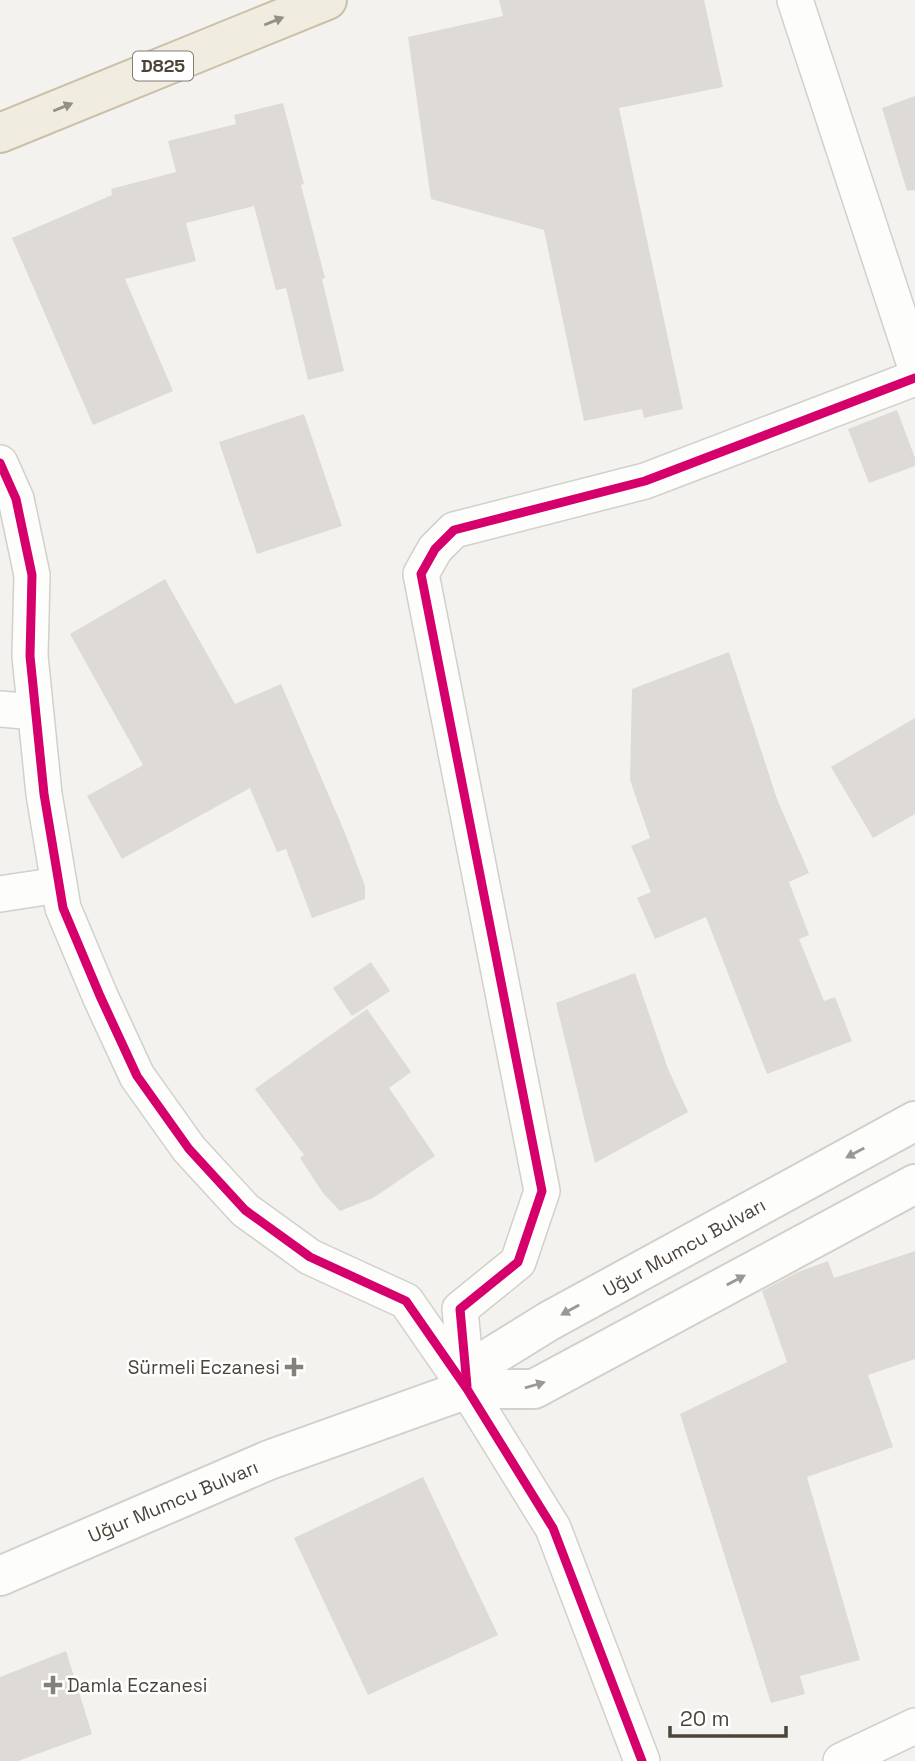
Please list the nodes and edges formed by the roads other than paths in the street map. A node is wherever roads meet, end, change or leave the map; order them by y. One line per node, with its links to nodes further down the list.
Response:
1 (327, 0): 3 (highway, D825, one-way to 1)
2 (795, 0): 4 (street)
3 (0, 133)
4 (915, 365)
5 (915, 378): 13 (street)
6 (0, 463): 8 (street)
7 (0, 709): 8 (street)
8 (35, 712): 9 (street)
9 (59, 885): 10 (street); 13 (street)
10 (0, 894)
11 (915, 1121): 13 (street, Uğur Mumcu Bulvarı, one-way to 13)
12 (915, 1184): 13 (street, Uğur Mumcu Bulvarı, one-way to 12)
13 (467, 1389): 14 (street, Uğur Mumcu Bulvarı); 16 (street)
14 (0, 1576)
15 (915, 1726): 17 (street)
16 (642, 1761)
17 (841, 1761)

